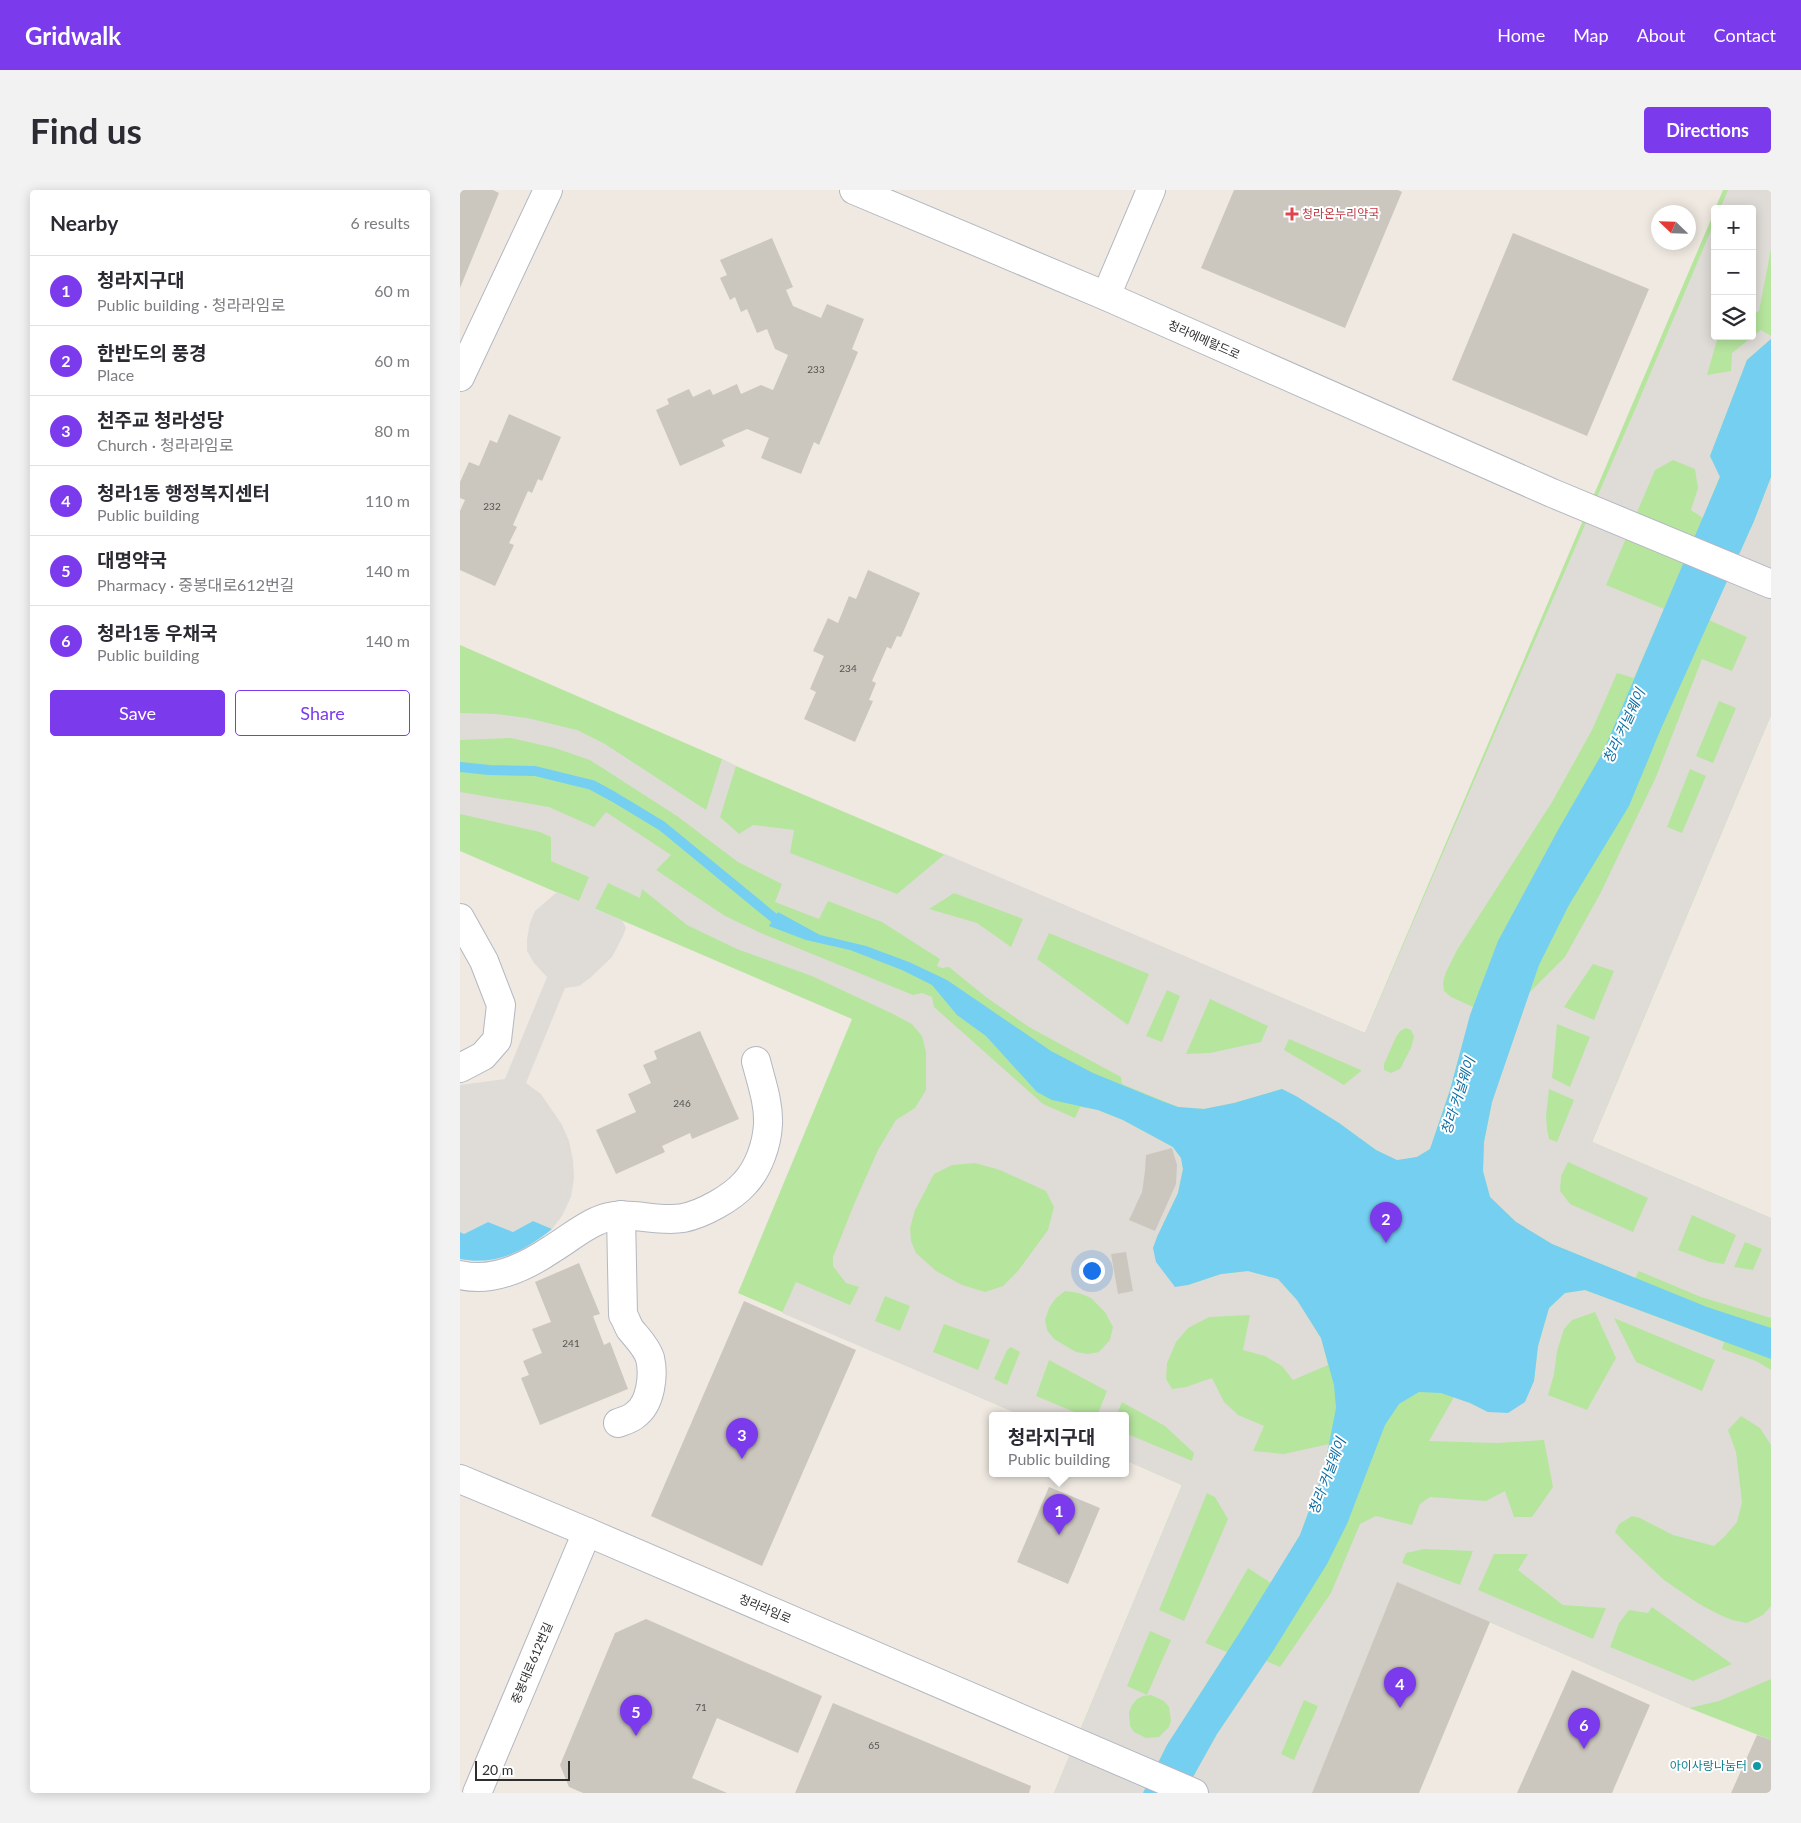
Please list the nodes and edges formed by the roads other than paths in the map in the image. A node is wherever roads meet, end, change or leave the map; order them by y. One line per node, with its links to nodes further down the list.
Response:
1 (548, 190): 5 (street)
2 (854, 190): 4 (street, 청라에메랄드로)
3 (1151, 190): 4 (street)
4 (1106, 296): 6 (street, 청라에메랄드로)
5 (460, 377)
6 (1771, 584)
7 (460, 918): 9 (street)
8 (756, 1061): 10 (street)
9 (460, 1068)
10 (621, 1215): 11 (street); 12 (street)
11 (460, 1275)
12 (618, 1423)
13 (460, 1479): 14 (street, 청라라임로)
14 (587, 1532): 15 (street, 중봉대로612번길); 16 (street, 청라라임로)
15 (477, 1793)
16 (1194, 1793)

